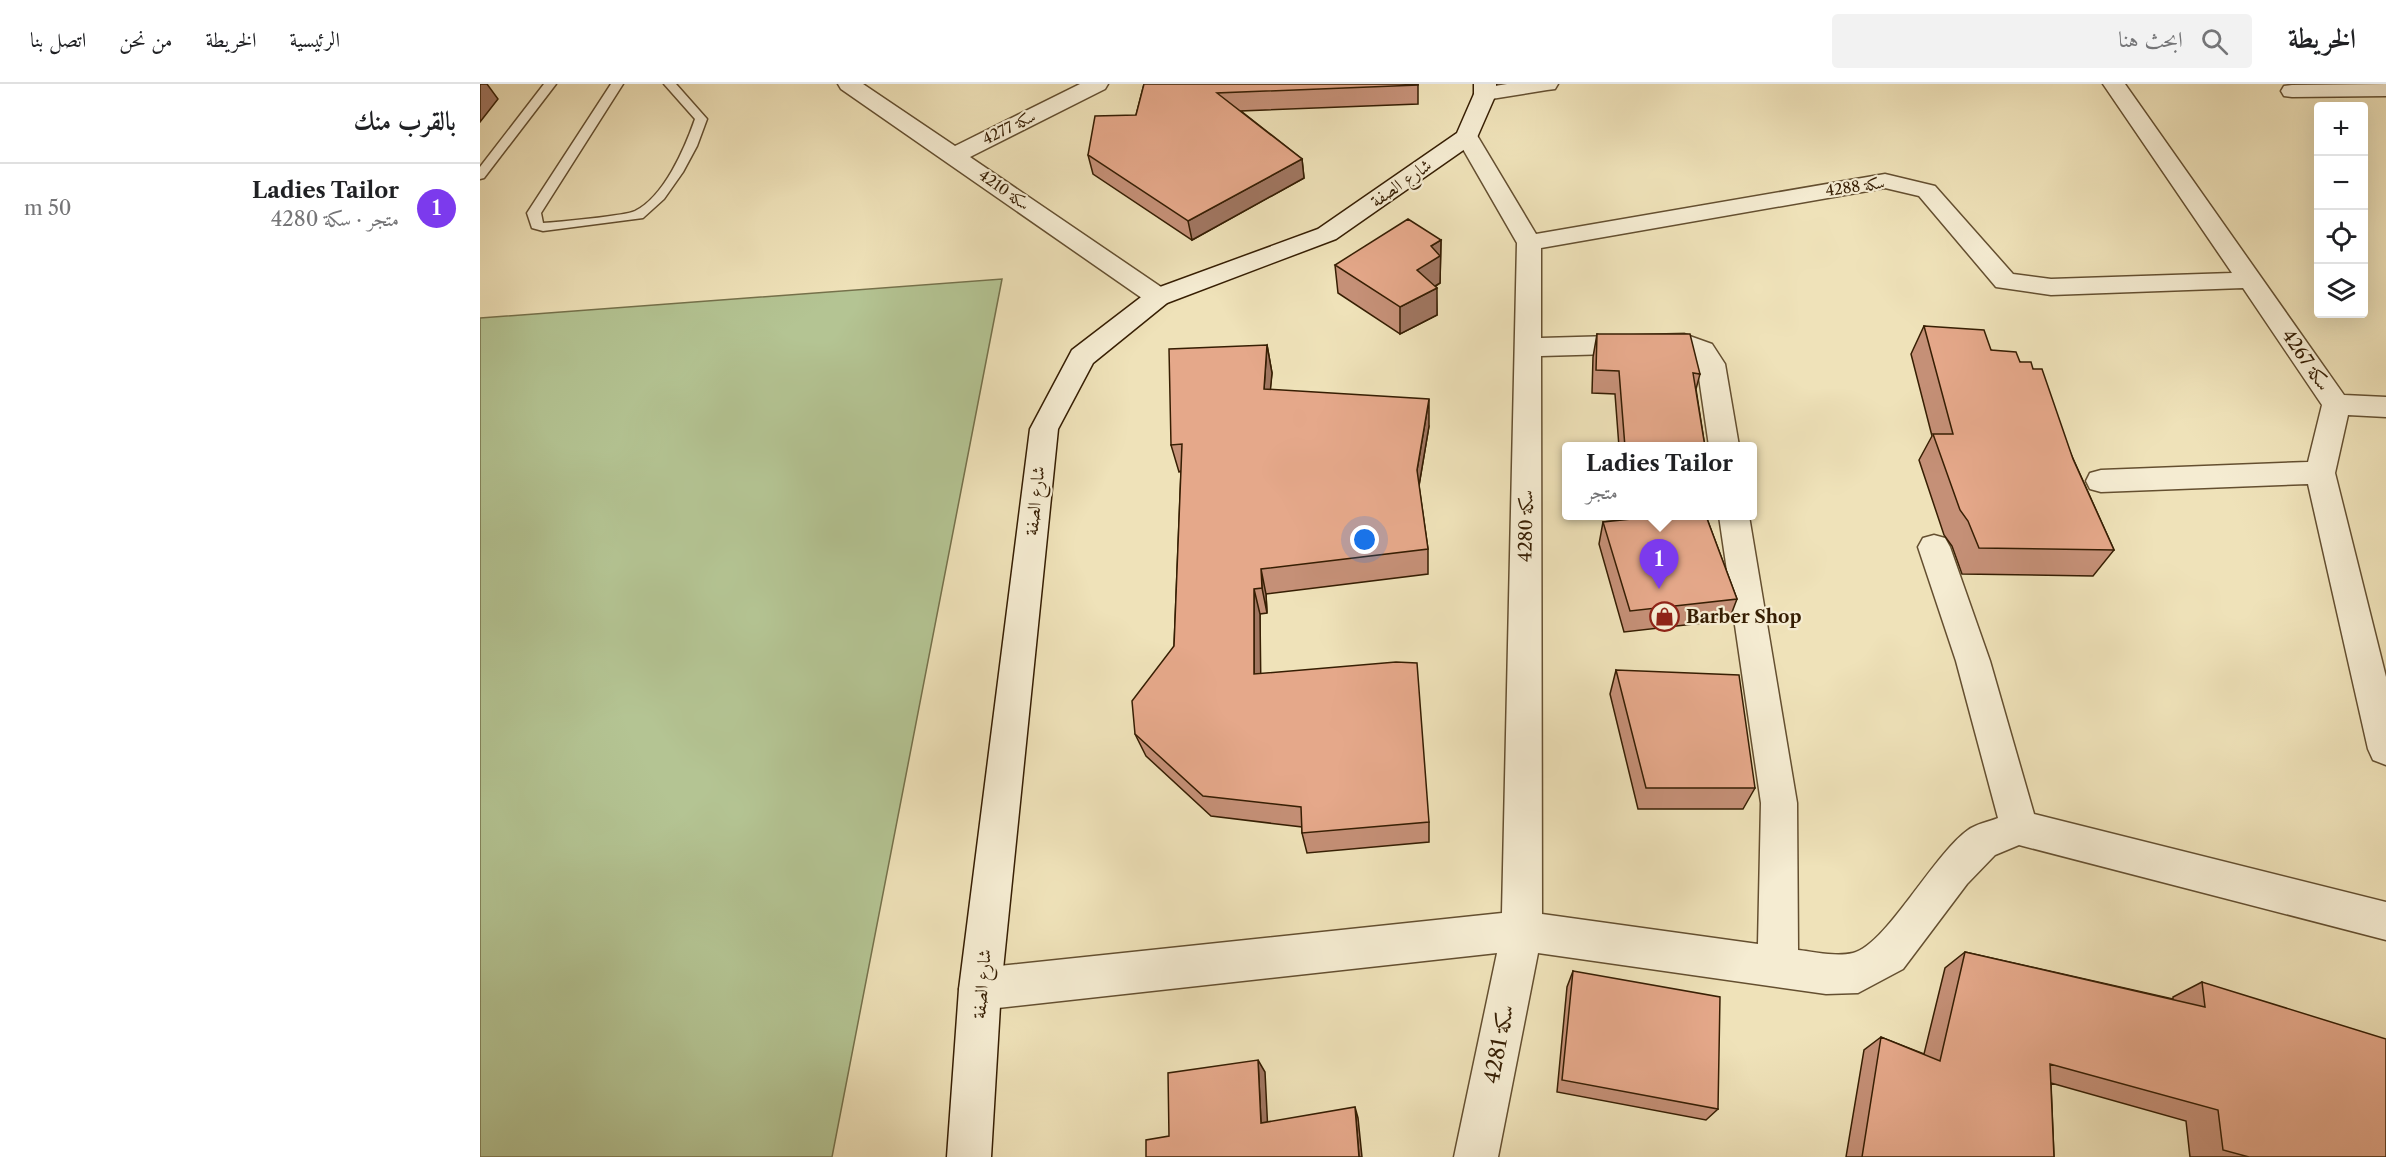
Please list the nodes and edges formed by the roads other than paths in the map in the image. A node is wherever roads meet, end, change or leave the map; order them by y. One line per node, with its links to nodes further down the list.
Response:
1 (550, 84): 13 (lane)
2 (617, 84): 3 (lane)
3 (670, 84)
4 (849, 84): 12 (street, سكة 4210)
5 (1097, 84): 12 (street, سكة 4277)
6 (1547, 84): 8 (street)
7 (2114, 84): 15 (street, سكة 4267)
8 (1485, 89): 11 (street)
9 (2386, 90): 10 (street)
10 (2292, 91)
11 (1467, 137): 14 (street); 16 (street, شارع الصفة)
12 (953, 156): 16 (street, سكة 4210)
13 (480, 175)
14 (1529, 243): 15 (street, سكة 4288); 17 (street, سكة 4280)
15 (2251, 280): 18 (street, سكة 4267)
16 (1158, 297): 30 (street, شارع الصفة)
17 (1528, 347): 20 (street); 28 (street, سكة 4280)
18 (2336, 404): 19 (street); 21 (street, سكة 4267)
19 (2386, 407)
20 (1723, 442)
21 (2319, 473): 22 (street); 25 (street, سكة 4267)
22 (2101, 481)
23 (1735, 520): 29 (street)
24 (1934, 547): 26 (street)
25 (2386, 749)
26 (2019, 828): 27 (street); 29 (street)
27 (2386, 921)
28 (1522, 931): 29 (street); 30 (street); 32 (street, سكة 4281)
29 (1778, 967)
30 (980, 989): 31 (street, شارع الصفة)
31 (969, 1157)
32 (1476, 1157)

